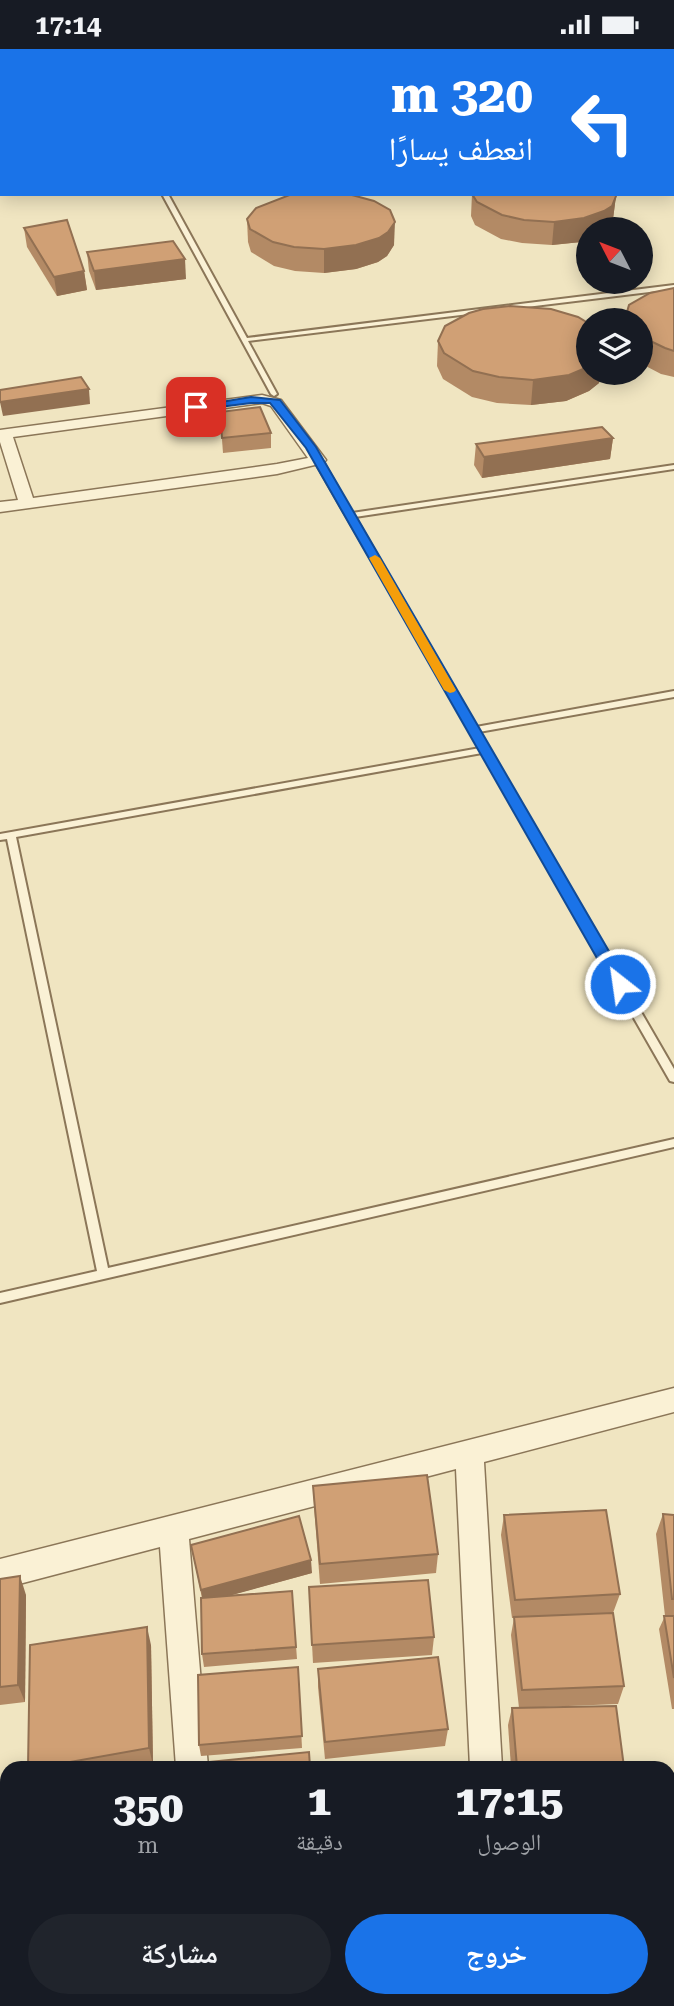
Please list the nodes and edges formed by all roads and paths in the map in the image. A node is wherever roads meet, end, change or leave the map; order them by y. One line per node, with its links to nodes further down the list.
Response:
1 (165, 196): 3 (lane)
2 (674, 287): 3 (lane)
3 (244, 340): 4 (lane)
4 (274, 394)
5 (3, 434): 6 (street); 8 (street)
6 (318, 460): 8 (street); 10 (lane)
7 (674, 467): 10 (lane)
8 (27, 504): 9 (street)
9 (0, 507)
10 (350, 516): 12 (lane)
11 (674, 694): 12 (lane)
12 (473, 730): 13 (lane)
13 (484, 750): 14 (lane); 15 (lane)
14 (6, 836): 17 (lane)
15 (674, 1078)
16 (674, 1143): 17 (lane)
17 (103, 1273): 18 (lane)
18 (0, 1298)
19 (674, 1400): 20 (street)
20 (469, 1454): 21 (street); 24 (street)
21 (173, 1530): 22 (street); 23 (street)
22 (0, 1574)
23 (192, 1761)
24 (486, 1761)

